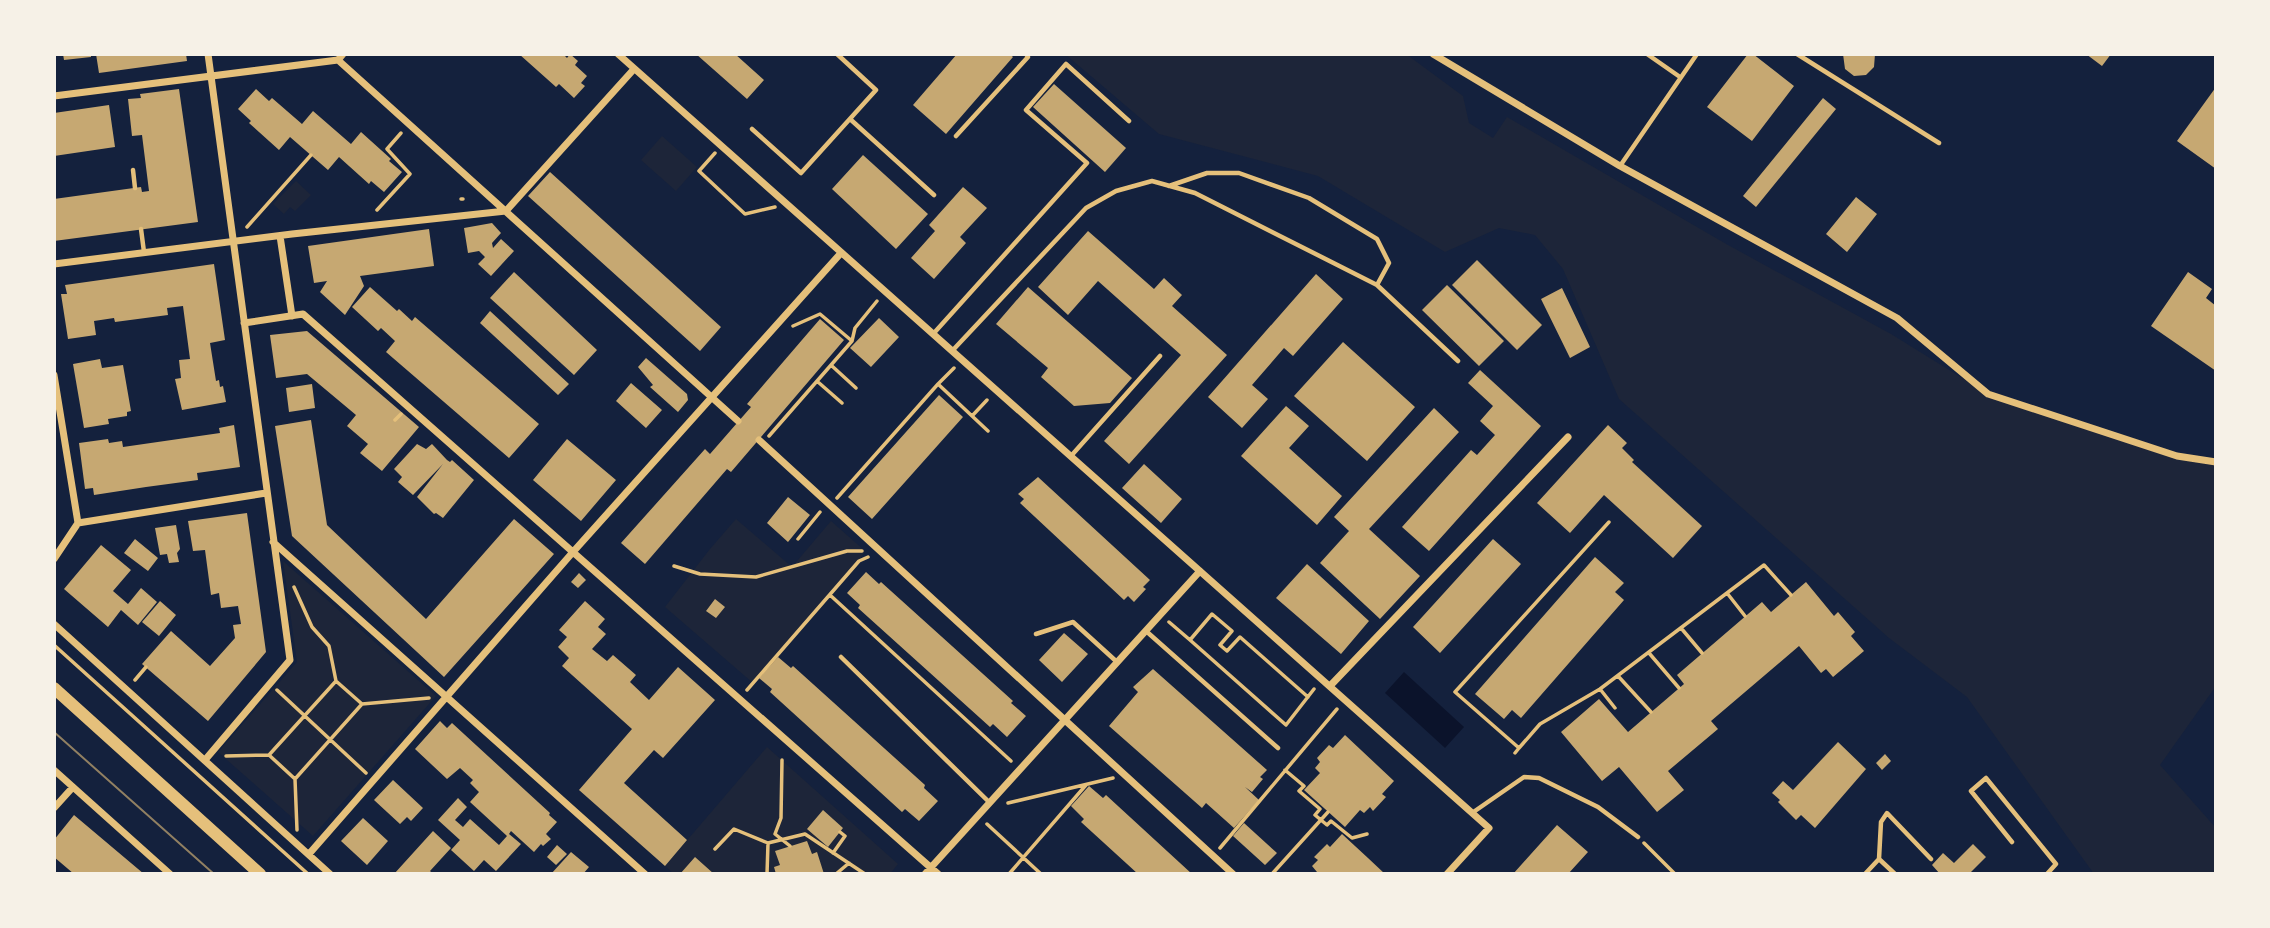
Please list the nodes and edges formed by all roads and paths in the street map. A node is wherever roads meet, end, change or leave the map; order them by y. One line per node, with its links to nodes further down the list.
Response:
1 (208, 54): 11 (street)
2 (618, 54): 10 (street)
3 (837, 54): 14 (lane)
4 (1026, 54): 18 (lane)
5 (1433, 54): 22 (street)
6 (1647, 54): 12 (lane)
7 (1697, 54): 12 (lane)
8 (1797, 54): 19 (lane)
9 (341, 57): 11 (street); 16 (street)
10 (634, 69): 20 (street); 29 (street)
11 (211, 77): 13 (street); 33 (street)
12 (1680, 77): 22 (lane)
13 (54, 96)
14 (850, 118): 17 (lane); 26 (lane)
15 (1129, 121): 42 (lane)
16 (410, 124): 28 (path); 29 (street)
17 (752, 129)
18 (956, 136)
19 (1939, 143)
20 (721, 146): 27 (path); 35 (street)
21 (311, 155): 30 (path)
22 (1620, 166): 62 (street)
23 (133, 170): 25 (lane)
24 (1168, 186): 37 (lane); 37 (lane); 44 (lane)
25 (135, 188)
26 (934, 195)
27 (765, 209)
28 (377, 210)
29 (506, 211): 32 (street); 53 (street)
30 (251, 221)
31 (141, 229): 34 (lane)
32 (280, 236): 33 (street); 39 (street)
33 (233, 242): 34 (street); 40 (street)
34 (144, 253): 36 (street)
35 (841, 253): 41 (street); 42 (street)
36 (54, 264)
37 (1377, 285): 46 (lane)
38 (867, 312): 43 (path)
39 (292, 316): 40 (street); 70 (street)
40 (244, 323): 63 (street)
41 (776, 326): 43 (path); 53 (street)
42 (933, 334): 44 (street)
43 (852, 341): 47 (path)
44 (952, 351): 61 (street)
45 (1160, 356): 61 (lane)
46 (1458, 361)
47 (832, 365): 50 (path); 52 (path)
48 (951, 371): 51 (path)
49 (54, 376): 66 (street)
50 (817, 382): 55 (path); 60 (path)
51 (938, 384): 56 (path); 64 (path)
52 (856, 388)
53 (712, 397): 57 (street); 70 (street)
54 (985, 402): 56 (path)
55 (842, 404)
56 (972, 416): 58 (path)
57 (738, 421)
58 (988, 431)
59 (1568, 437): 96 (street)
60 (761, 441): 64 (street)
61 (1071, 456): 73 (street)
62 (2216, 462)
63 (267, 493): 66 (street); 68 (street)
64 (829, 503): 67 (path); 69 (street)
65 (1609, 522): 99 (path)
66 (78, 523): 71 (street)
67 (798, 539)
68 (273, 542): 95 (street); 100 (street)
69 (881, 550): 72 (path); 76 (path); 109 (street)
70 (573, 552): 100 (street); 103 (street)
71 (54, 559)
72 (674, 566)
73 (1200, 571): 78 (street); 93 (street)
74 (290, 578): 94 (path)
75 (1727, 593): 77 (path); 79 (path); 81 (path)
76 (830, 595): 103 (path); 117 (path)
77 (1791, 595)
78 (1161, 614): 82 (street); 84 (path)
79 (1745, 616)
80 (54, 624): 114 (street)
81 (1681, 628): 86 (path); 87 (path)
82 (1146, 631): 89 (street); 111 (lane)
83 (1037, 634): 89 (lane)
84 (1190, 640): 101 (path); 101 (path)
85 (54, 645): 149 (path)
86 (1648, 653): 91 (path); 98 (path)
87 (1702, 653)
88 (841, 657): 124 (lane)
89 (1118, 662): 109 (street)
90 (146, 667): 92 (path)
91 (1618, 676): 99 (path); 107 (path)
92 (135, 680)
93 (1322, 680): 96 (street); 101 (path)
94 (336, 681): 105 (path); 108 (path)
95 (271, 683): 108 (path); 114 (street)
96 (1329, 686): 104 (street)
97 (54, 688): 148 (main road)
98 (1679, 688)
99 (1600, 689): 106 (path)
100 (446, 696): 140 (street); 151 (street)
101 (1308, 697)
102 (420, 698): 105 (path)
103 (739, 700): 146 (street)
104 (1345, 700): 119 (path); 127 (street)
105 (362, 704): 110 (path)
106 (1615, 708)
107 (1651, 712)
108 (304, 716): 110 (path); 112 (path)
109 (1065, 720): 117 (street); 120 (street)
110 (331, 739): 116 (path); 121 (path)
111 (1278, 748)
112 (269, 755): 113 (path); 121 (path)
113 (218, 756)
114 (205, 760): 140 (street)
115 (782, 760): 134 (path)
116 (360, 767)
117 (1020, 769): 124 (street)
118 (54, 770): 123 (street)
119 (1285, 770): 129 (path); 141 (path)
120 (1126, 775): 122 (path); 141 (street)
121 (295, 779): 130 (path)
122 (1087, 784): 124 (path); 142 (path)
123 (73, 787): 125 (street); 147 (street)
124 (988, 805): 128 (street)
125 (54, 808)
126 (1328, 812): 129 (path)
127 (1472, 813): 133 (lane); 160 (street)
128 (978, 816): 142 (path); 146 (street)
129 (1321, 820): 132 (path); 159 (path)
130 (298, 830)
131 (840, 832): 139 (path)
132 (1367, 834)
133 (1638, 837): 161 (path)
134 (783, 840): 136 (path); 137 (path); 139 (path)
135 (2012, 842): 164 (lane)
136 (768, 843): 138 (path); 152 (path)
137 (790, 846)
138 (715, 849)
139 (833, 853): 145 (path)
140 (309, 854): 150 (street)
141 (1213, 856): 158 (street)
142 (1024, 858): 156 (path); 157 (path)
143 (1879, 859): 144 (lane); 162 (lane); 163 (lane)
144 (1931, 859)
145 (849, 863): 153 (path); 154 (path)
146 (928, 871): 155 (street)
147 (170, 874)
148 (260, 874)
149 (308, 874)
150 (330, 874)
151 (645, 874)
152 (767, 874)
153 (836, 874)
154 (865, 874)
155 (938, 874)
156 (1009, 874)
157 (1041, 874)
158 (1233, 874)
159 (1272, 874)
160 (1447, 874)
161 (1675, 874)
162 (1865, 874)
163 (1895, 874)
164 (2047, 874)

